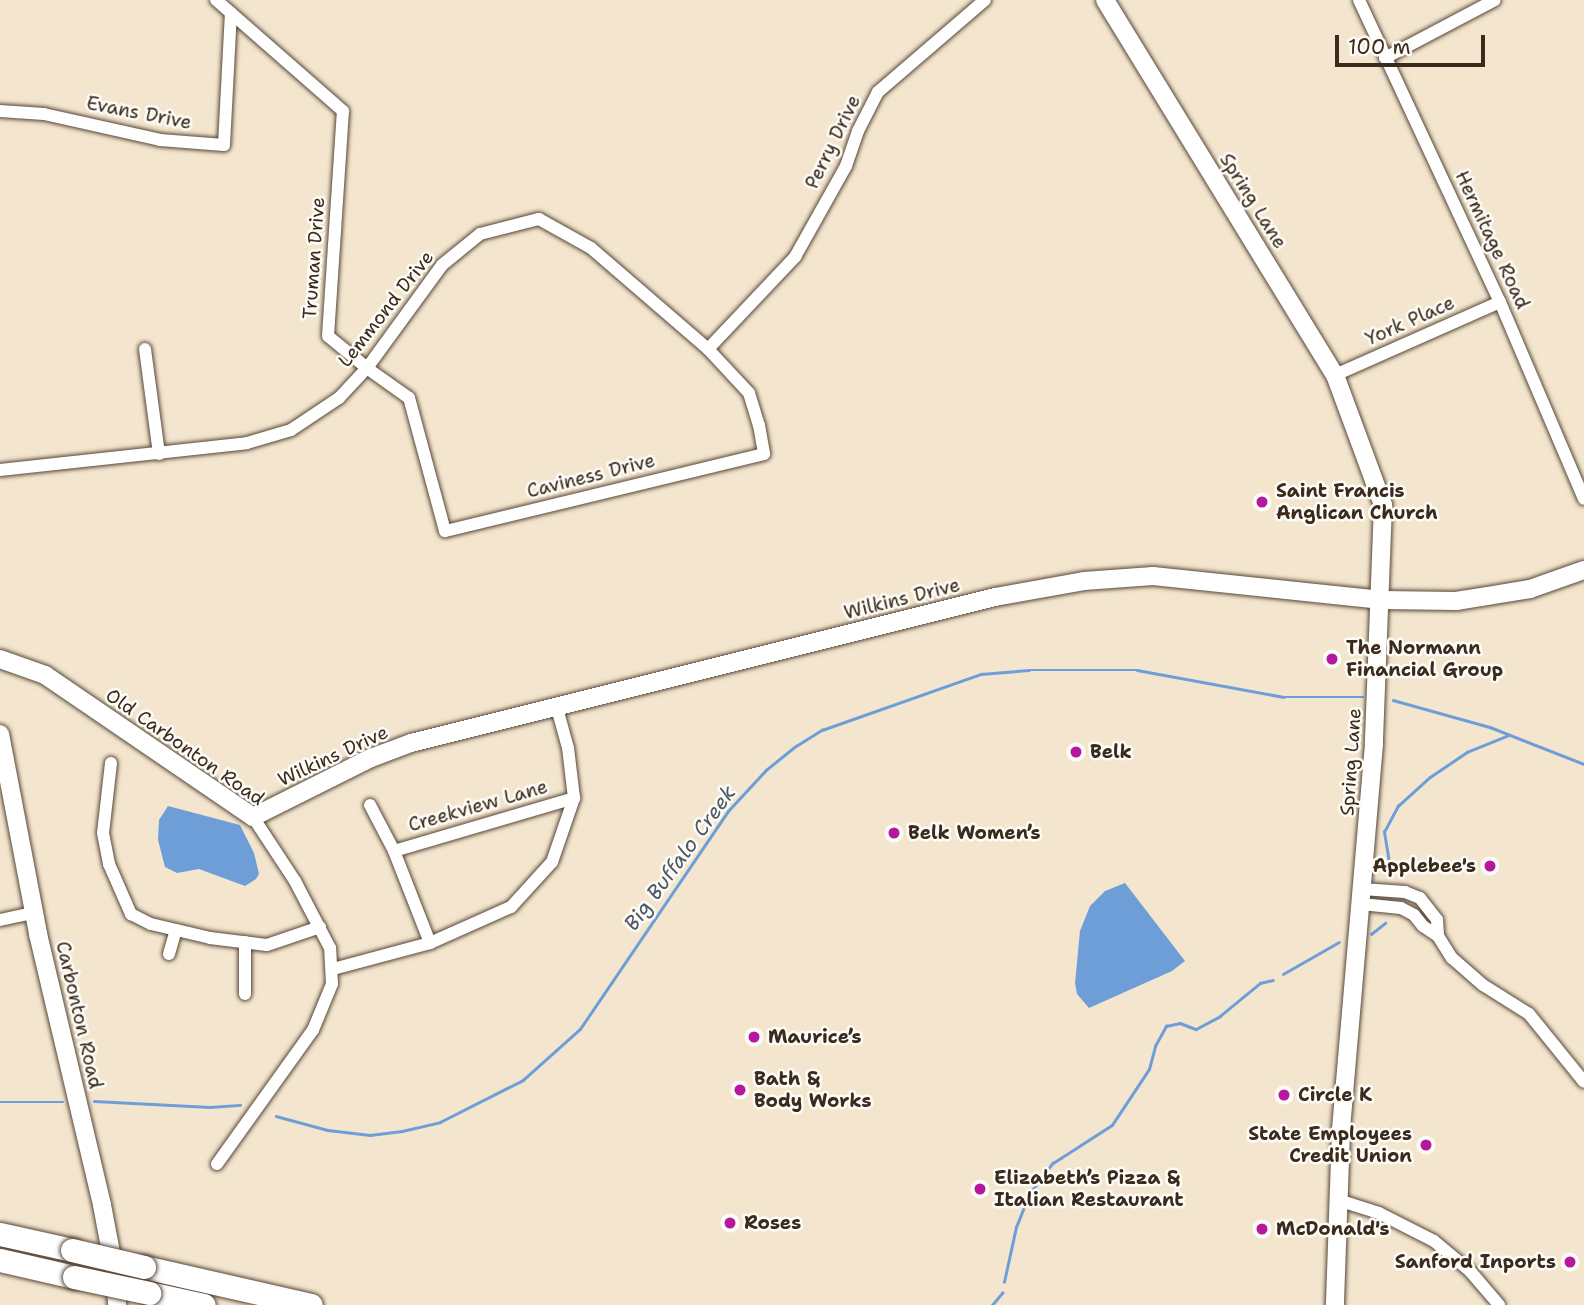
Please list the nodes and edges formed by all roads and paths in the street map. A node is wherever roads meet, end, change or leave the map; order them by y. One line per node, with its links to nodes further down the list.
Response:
1 (216, 0): 6 (street, Truman Drive)
2 (985, 0): 11 (street, Perry Drive)
3 (1105, 0): 13 (street, Spring Lane)
4 (1359, 0): 7 (street, Hermitage Road)
5 (1495, 0): 7 (street)
6 (231, 13): 8 (street, Evans Drive); 12 (street, Truman Drive)
7 (1385, 58): 9 (street, Hermitage Road)
8 (0, 111)
9 (1500, 302): 13 (street, York Place); 17 (street, Hermitage Road)
10 (145, 349): 14 (street)
11 (708, 349): 12 (street, Lemmond Drive); 15 (street, Lemmond Drive)
12 (367, 368): 14 (street, Lemmond Drive); 18 (street, Truman Drive)
13 (1335, 375): 20 (street, Spring Lane)
14 (159, 454): 16 (street, Lemmond Drive)
15 (746, 458): 18 (street, Caviness Drive)
16 (0, 470)
17 (1584, 499)
18 (446, 531)
19 (1584, 570): 20 (street, Wilkins Drive)
20 (1382, 600): 22 (street, Wilkins Drive); 29 (street, Spring Lane)
21 (0, 659): 27 (street, Old Carbonton Road)
22 (557, 708): 25 (street); 27 (street, Wilkins Drive)
23 (0, 734): 30 (street, Carbonton Road)
24 (111, 763): 33 (street)
25 (574, 798): 28 (street, Creekview Lane); 35 (street)
26 (370, 805): 28 (street)
27 (253, 817): 32 (street, Old Carbonton Road)
28 (394, 851): 35 (street)
29 (1361, 896): 39 (street); 41 (street, Spring Lane)
30 (34, 914): 31 (street); 44 (street, Carbonton Road)
31 (0, 920)
32 (320, 927): 34 (street); 37 (street, Old Carbonton Road)
33 (176, 930): 34 (street); 36 (street)
34 (245, 943): 38 (street)
35 (430, 943): 37 (street)
36 (169, 954)
37 (333, 969): 40 (street, Old Carbonton Road)
38 (246, 994)
39 (1584, 1082)
40 (217, 1164)
41 (1338, 1200): 47 (street, Spring Lane); 48 (street)
42 (0, 1234): 46 (highway, bridge)
43 (0, 1260): 45 (highway, bridge)
44 (117, 1305)
45 (204, 1305)
46 (311, 1305)
47 (1335, 1305)
48 (1499, 1305)

